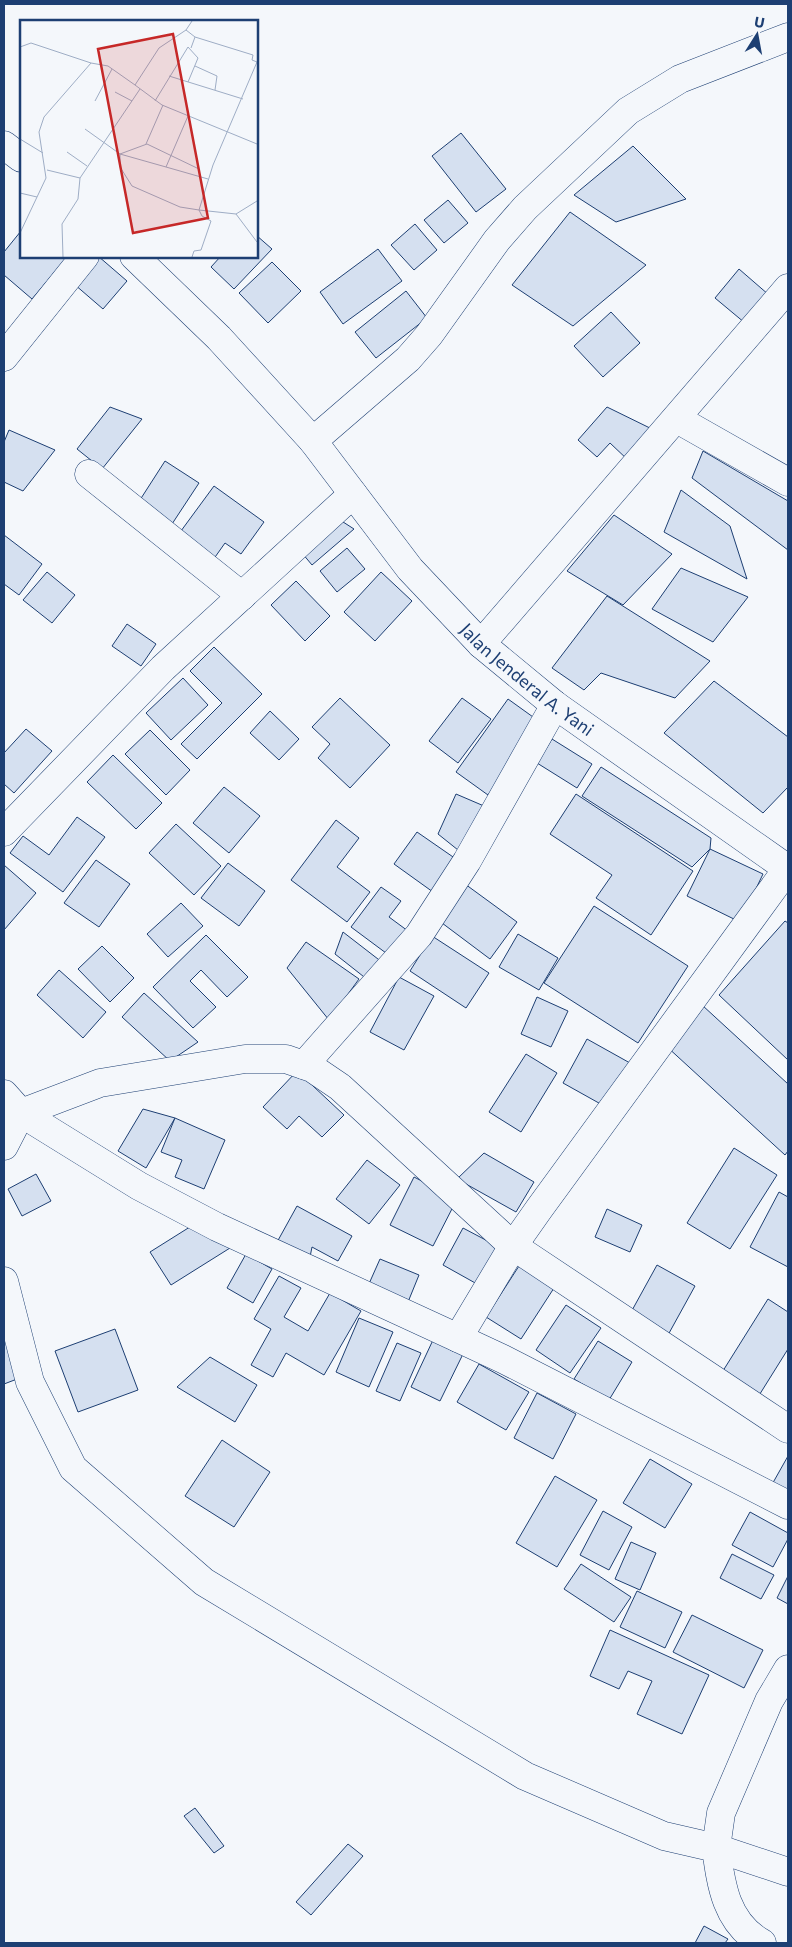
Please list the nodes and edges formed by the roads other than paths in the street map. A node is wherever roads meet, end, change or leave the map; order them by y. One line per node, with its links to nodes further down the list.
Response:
1 (788, 37): 7 (main road)
2 (83, 258): 5 (main road)
3 (136, 258): 7 (main road, Jalan Jenderal A. Yani)
4 (788, 288): 6 (main road)
5 (4, 357)
6 (677, 419): 9 (main road); 12 (main road)
7 (313, 441): 10 (main road, Jalan Jenderal A. Yani)
8 (90, 474): 11 (main road)
9 (788, 482)
10 (353, 494): 11 (main road); 12 (main road, Jalan Jenderal A. Yani)
11 (242, 596): 14 (main road)
12 (482, 644): 13 (main road, Jalan Jenderal A. Yani)
13 (555, 705): 15 (main road, Jalan Jenderal A. Yani); 16 (main road)
14 (4, 832)
15 (788, 868): 19 (main road)
16 (304, 1065): 17 (main road); 19 (main road)
17 (12, 1104): 18 (main road); 21 (main road)
18 (4, 1146)
19 (513, 1246): 21 (main road); 22 (main road)
20 (4, 1282): 25 (main road)
21 (458, 1338): 23 (main road)
22 (788, 1429)
23 (788, 1505)
24 (788, 1669): 25 (main road)
25 (716, 1848): 26 (main road); 27 (main road)
26 (788, 1872)
27 (762, 1943)

